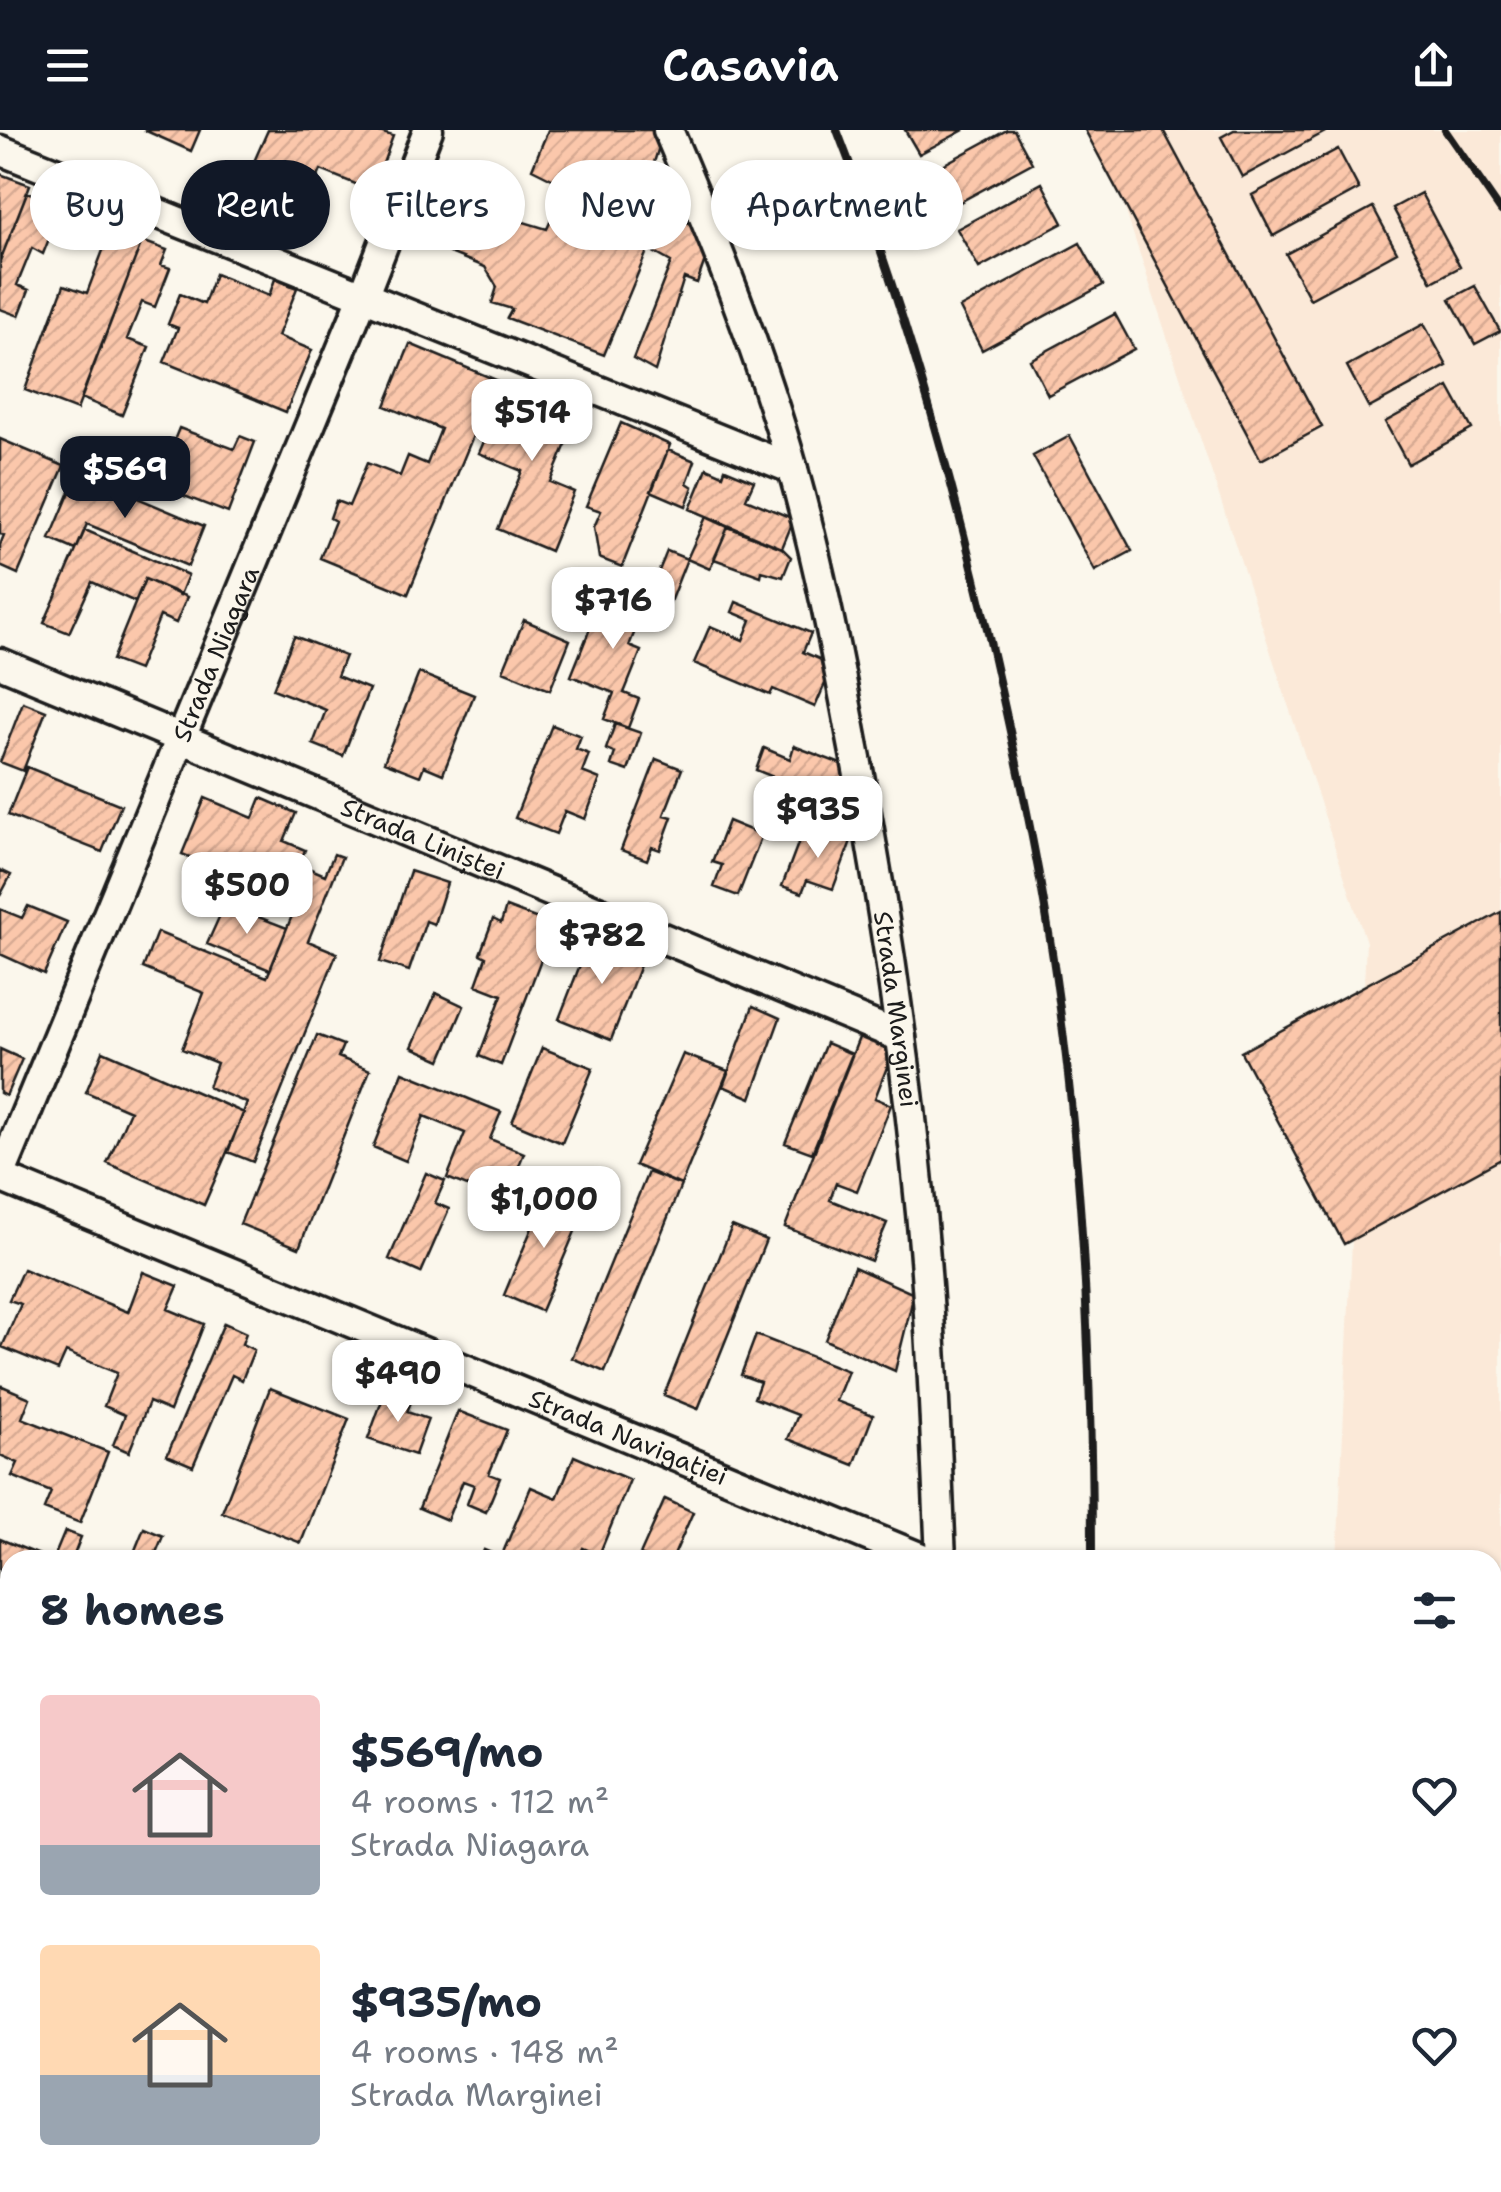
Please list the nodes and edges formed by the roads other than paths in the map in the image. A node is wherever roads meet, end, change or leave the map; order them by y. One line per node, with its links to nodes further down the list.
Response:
1 (428, 130): 4 (street, Strada Niagara)
2 (668, 130): 5 (street, Strada Marginei)
3 (0, 150): 4 (street)
4 (362, 296): 5 (street); 7 (street, Strada Niagara)
5 (793, 470): 8 (street, Strada Marginei)
6 (0, 663): 7 (street, Strada Liniștei)
7 (181, 738): 8 (street, Strada Liniștei); 9 (street, Strada Niagara)
8 (900, 1038): 11 (street, Strada Marginei)
9 (0, 1176): 10 (street, Strada Navigației)
10 (902, 1550)
11 (941, 1550)

